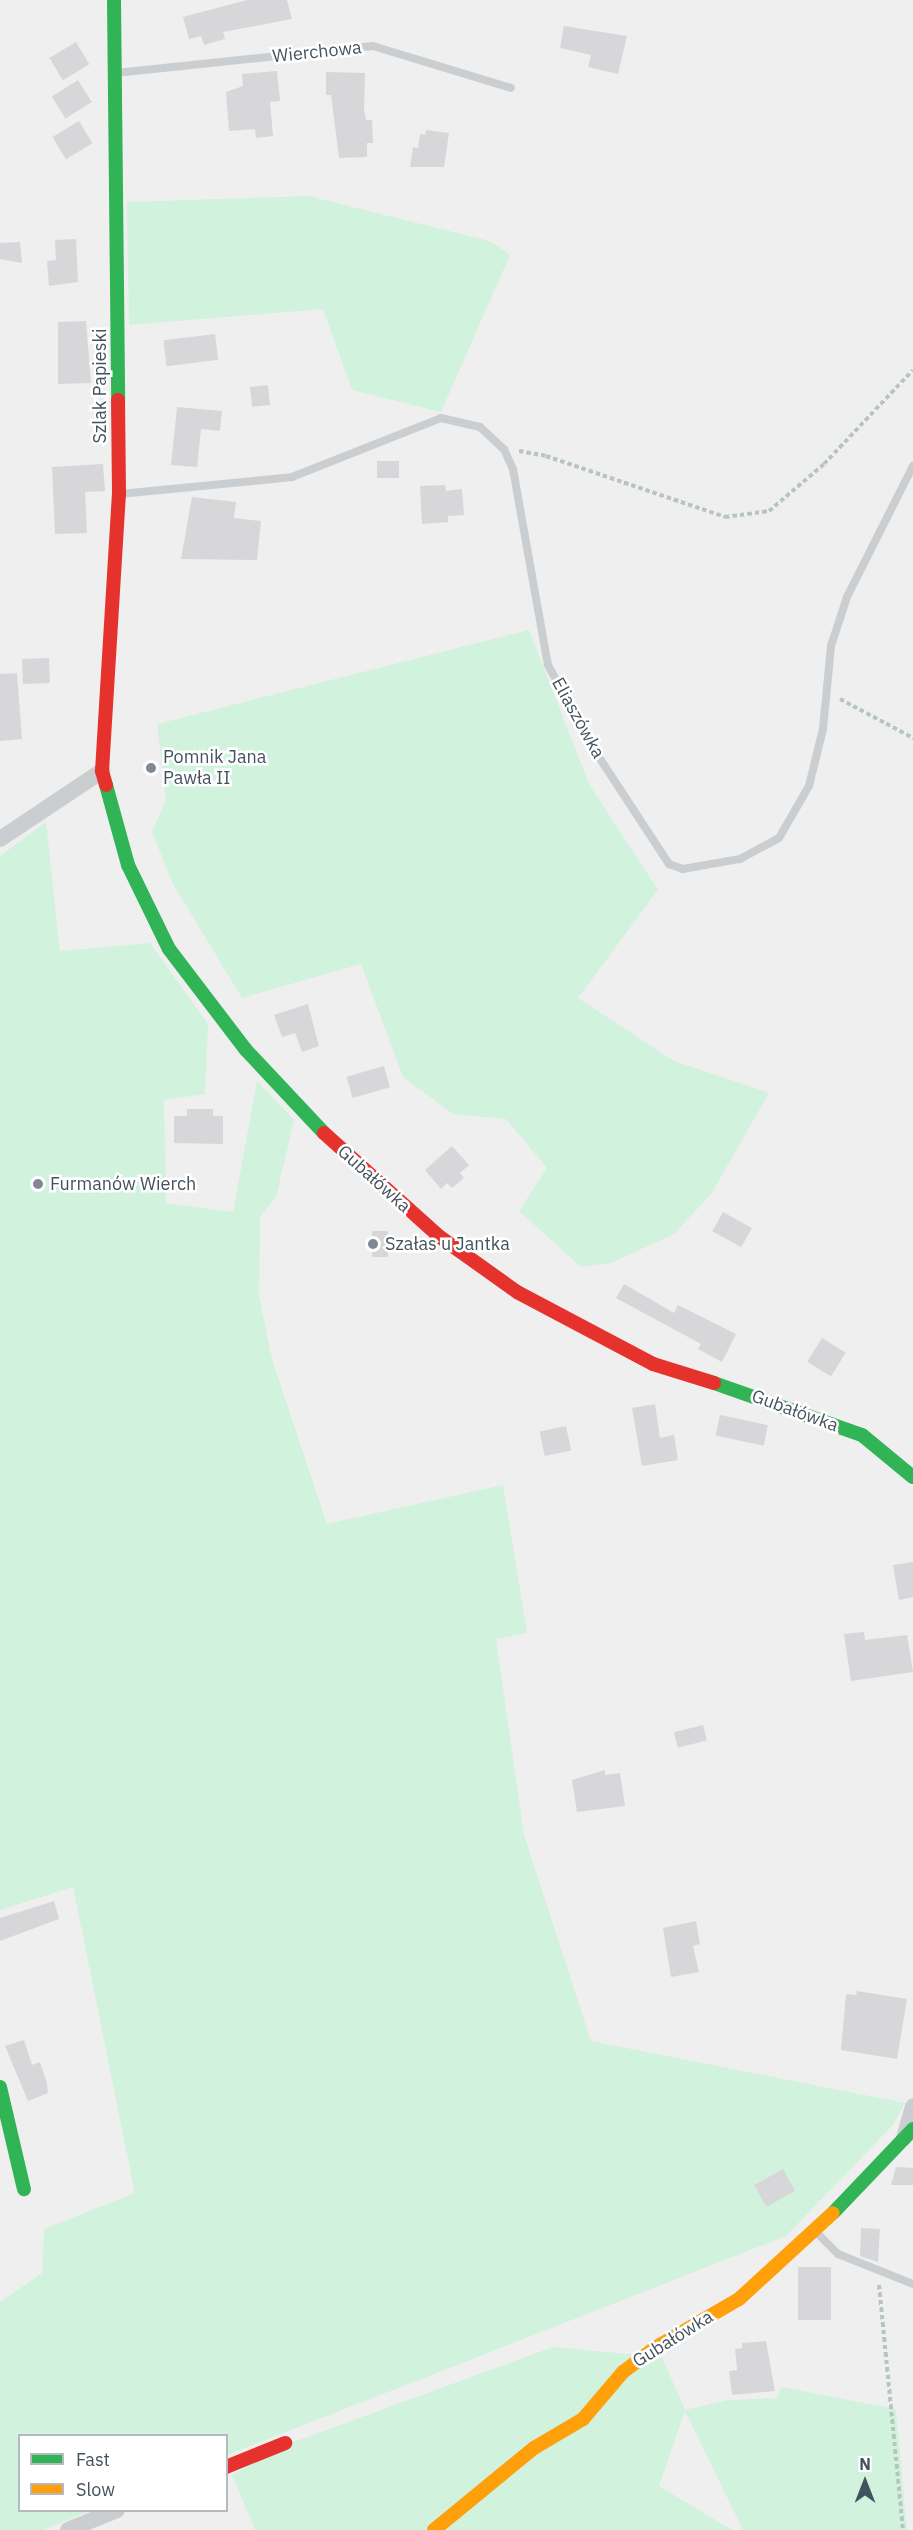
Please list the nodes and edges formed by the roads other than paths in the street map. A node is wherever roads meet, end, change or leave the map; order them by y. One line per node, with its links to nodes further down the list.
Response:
1 (114, 0): 2 (street, Szlak Papieski)
2 (116, 73): 3 (lane, Wierchowa); 5 (street, Szlak Papieski)
3 (512, 88)
4 (913, 466): 5 (lane, Eliaszówka)
5 (119, 494): 6 (street, Szlak Papieski)
6 (102, 771): 7 (street); 8 (street, Gubałówka)
7 (0, 839)
8 (913, 1476)
9 (0, 2087): 12 (street)
10 (913, 2106): 11 (street, Gubałówka)
11 (909, 2134): 13 (street, Gubałówka)
12 (24, 2189)
13 (816, 2230): 14 (lane); 19 (street, Gubałówka)
14 (913, 2284)
15 (285, 2443): 16 (street)
16 (228, 2466)
17 (114, 2512): 18 (street)
18 (68, 2530)
19 (434, 2530)

